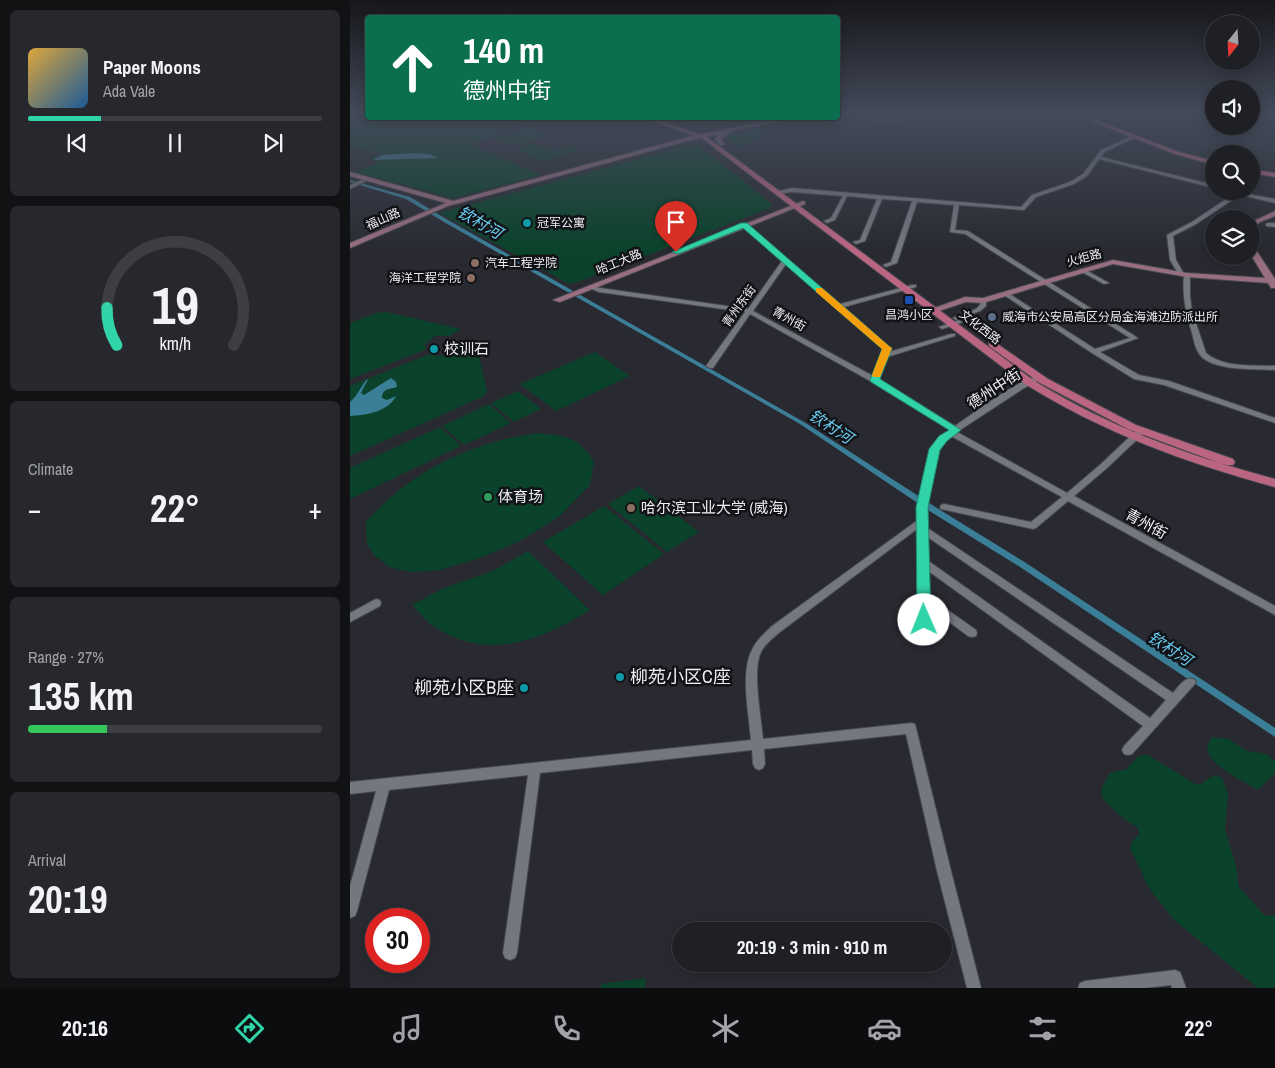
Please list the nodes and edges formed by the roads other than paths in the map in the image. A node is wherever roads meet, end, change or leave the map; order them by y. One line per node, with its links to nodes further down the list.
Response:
1 (618, 158): 19 (main road)
2 (738, 158): 10 (main road, 文化西路)
3 (1100, 158): 8 (street); 18 (street)
4 (1260, 172): 5 (main road)
5 (1275, 175)
6 (350, 176): 7 (main road); 19 (main road)
7 (363, 182): 9 (street); 19 (main road)
8 (1205, 185)
9 (352, 186)
10 (782, 192): 11 (street); 17 (main road, 文化西路); 20 (main road, 文化西路)
11 (846, 194): 12 (street); 23 (street)
12 (880, 198): 15 (street); 27 (street)
13 (1260, 198): 16 (street)
14 (1228, 200): 33 (street)
15 (915, 201): 18 (street); 31 (street)
16 (1275, 201)
17 (803, 203): 20 (main road, 哈工大路); 23 (main road, 文化西路)
18 (957, 204): 34 (street)
19 (450, 205): 28 (main road, 福山路)
20 (794, 205): 24 (main road, 哈工大路); 39 (main road, 文化西路)
21 (1275, 213): 22 (main road)
22 (1260, 220)
23 (827, 221): 27 (main road, 文化西路)
24 (744, 225): 29 (street); 38 (main road, 哈工大路)
25 (1268, 225): 26 (street)
26 (1275, 225)
27 (856, 242): 31 (main road, 文化西路)
28 (350, 246)
29 (786, 260): 43 (street); 45 (street, 青州东街)
30 (1260, 262): 36 (main road)
31 (886, 265): 37 (main road, 文化西路)
32 (1082, 270): 33 (main road, 火炬路); 34 (main road, 火炬路); 35 (street)
33 (1184, 275): 36 (main road, 火炬路); 50 (street)
34 (1044, 281): 40 (main road, 火炬路); 47 (street)
35 (1106, 283)
36 (1274, 283)
37 (914, 286): 39 (street); 44 (main road, 文化西路)
38 (590, 287): 41 (main road, 哈工大路); 45 (street, 青州街)
39 (904, 289): 43 (street); 44 (main road, 文化西路)
40 (1006, 294): 42 (main road, 火炬路); 47 (street)
41 (557, 300)
42 (983, 301): 44 (main road, 火炬路); 46 (street)
43 (838, 307): 48 (street)
44 (937, 308): 46 (main road, 文化西路)
45 (749, 311): 49 (street, 青州东街); 52 (street, 青州街)
46 (953, 325): 48 (street); 51 (main road, 文化西路); 53 (main road, 文化西路)
47 (1094, 352): 54 (street)
48 (885, 355): 52 (street)
49 (710, 366)
50 (1275, 368)
51 (1040, 378): 53 (street, 德州中街); 56 (main road, 文化西路)
52 (874, 380): 55 (street, 青州街)
53 (1029, 382): 55 (street, 德州中街); 56 (main road, 文化西路)
54 (1275, 421)
55 (954, 431): 59 (street, 青州街); 61 (street, 德州中街)
56 (1138, 434): 57 (main road, 文化西路); 58 (main road, 文化西路); 59 (street)
57 (1275, 474)
58 (1275, 483)
59 (1068, 497): 60 (street); 65 (street, 青州街)
60 (944, 507)
61 (922, 524): 62 (street, 德州中街); 70 (street); 72 (street)
62 (923, 562): 63 (street, 德州中街); 71 (street)
63 (924, 598): 67 (street, 德州中街); 68 (street)
64 (376, 603): 66 (street)
65 (1275, 610)
66 (350, 618)
67 (924, 620)
68 (972, 633)
69 (1190, 682): 70 (street)
70 (1174, 699): 71 (street)
71 (1151, 725): 73 (street)
72 (756, 744): 74 (street); 75 (street); 80 (street)
73 (1128, 750)
74 (759, 764)
75 (535, 769): 76 (street); 79 (street)
76 (384, 785): 77 (street); 78 (street)
77 (350, 788)
78 (350, 912)
79 (510, 953)
80 (974, 988)
81 (1085, 988): 82 (street)
82 (1179, 988)

